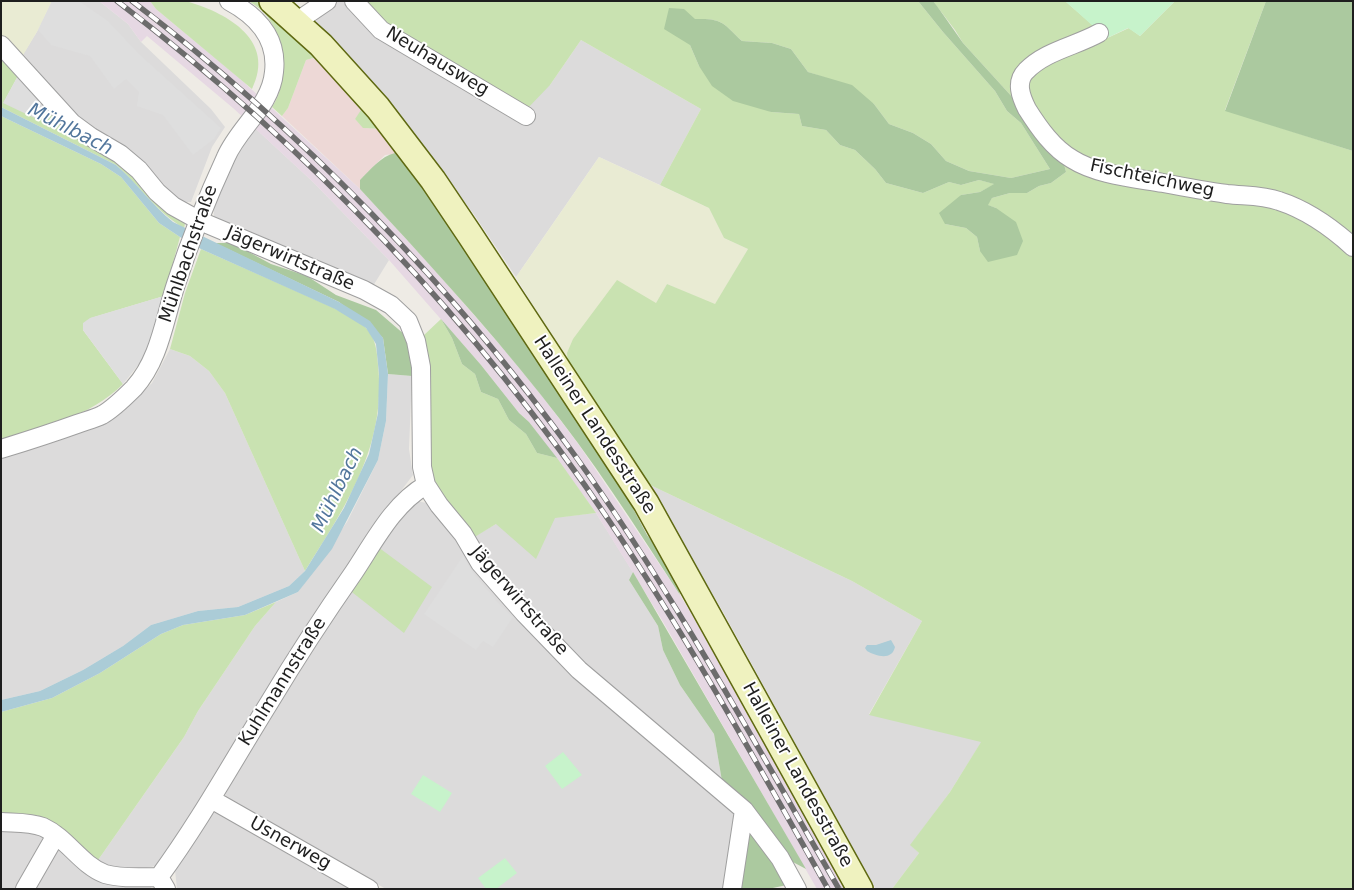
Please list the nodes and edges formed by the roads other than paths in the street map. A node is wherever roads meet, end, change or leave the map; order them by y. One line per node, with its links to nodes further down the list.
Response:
1 (228, 1): 9 (street, Mühlbachstraße)
2 (272, 1): 5 (main road, Halleiner Landesstraße)
3 (327, 1): 5 (street)
4 (354, 1): 8 (street, Neuhausweg)
5 (296, 22): 22 (main road, Halleiner Landesstraße)
6 (1099, 32): 10 (street, Fischteichweg)
7 (1, 45): 9 (street, Jägerwirtstraße)
8 (526, 116)
9 (198, 226): 11 (street, Mühlbachstraße); 12 (street, Jägerwirtstraße)
10 (1353, 247)
11 (1, 449)
12 (426, 485): 13 (street, Kuhlmannstraße); 14 (street, Jägerwirtstraße)
13 (211, 799): 17 (street, Kuhlmannstraße); 19 (street, Usnerweg)
14 (744, 810): 20 (street); 21 (street, Jägerwirtstraße)
15 (1, 822): 16 (street)
16 (56, 835): 17 (street); 18 (street)
17 (162, 883)
18 (25, 889)
19 (369, 889)
20 (732, 889)
21 (797, 889)
22 (860, 889)

